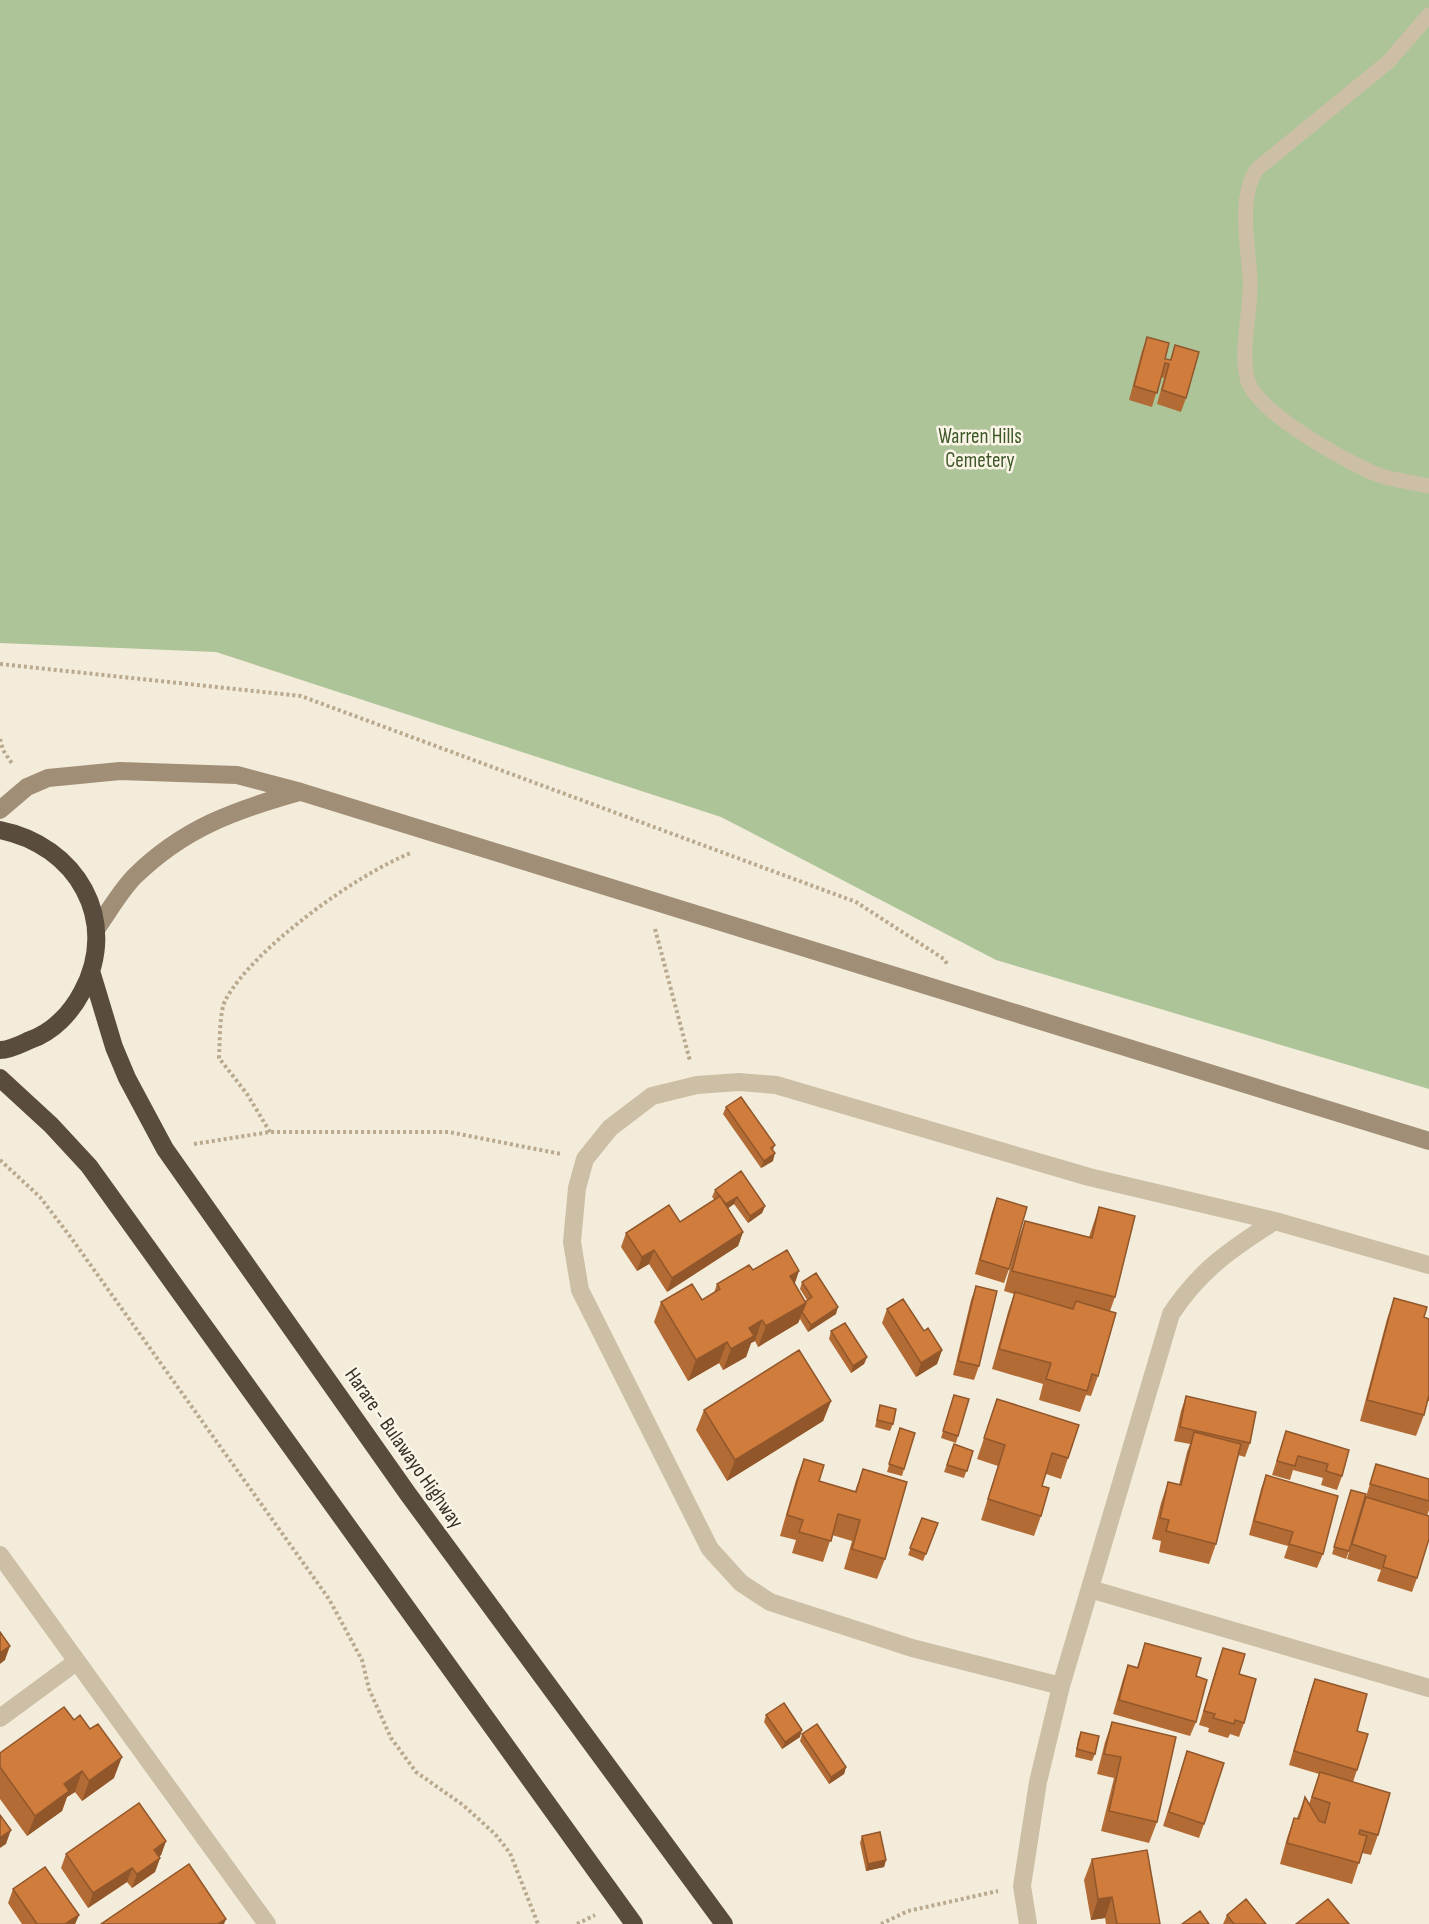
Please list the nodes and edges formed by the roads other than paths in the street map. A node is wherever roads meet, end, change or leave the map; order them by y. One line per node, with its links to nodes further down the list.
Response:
1 (1429, 15): 2 (lane)
2 (1429, 486)
3 (301, 792): 4 (street); 6 (street); 10 (street)
4 (0, 810)
5 (0, 830): 6 (highway, Harare - Bulawayo Highway)
6 (97, 928): 7 (highway, Harare - Bulawayo Highway)
7 (92, 974): 8 (highway, Harare - Bulawayo Highway); 21 (highway, Harare - Bulawayo Highway)
8 (0, 1050)
9 (0, 1078): 20 (highway)
10 (1429, 1141)
11 (1275, 1221): 12 (street); 14 (street); 16 (street)
12 (1429, 1265)
13 (0, 1555): 15 (street)
14 (1090, 1589): 16 (street); 17 (street)
15 (76, 1662): 18 (street); 19 (street)
16 (1061, 1686): 22 (street)
17 (1429, 1688)
18 (0, 1718)
19 (267, 1924)
20 (634, 1924)
21 (724, 1924)
22 (1028, 1924)

